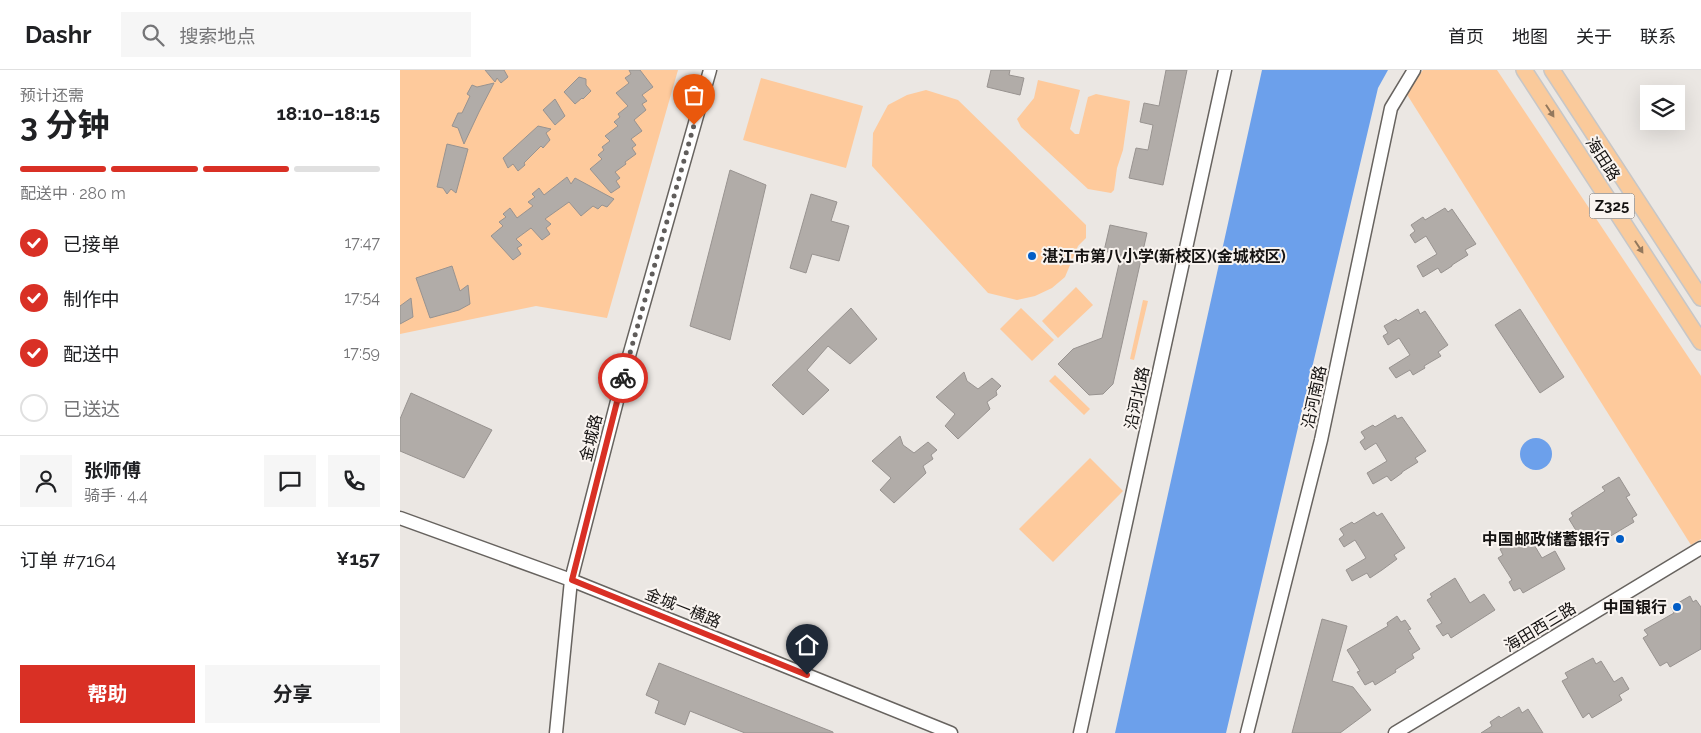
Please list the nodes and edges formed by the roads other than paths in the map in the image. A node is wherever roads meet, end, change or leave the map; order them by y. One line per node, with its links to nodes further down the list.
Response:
1 (710, 70): 10 (street, 金城路)
2 (1226, 70): 13 (street, 沿河北路)
3 (1414, 70): 14 (street, 沿河南路)
4 (1524, 70): 7 (main road, 海田路 / Z325, one-way to 7)
5 (1552, 70): 6 (main road, 海田路 / Z325)
6 (1701, 298)
7 (1701, 342)
8 (400, 518): 10 (street, 金城一横路)
9 (1701, 548): 15 (street, 海田西三路)
10 (572, 580): 11 (street, 金城路); 12 (street, 金城一横路)
11 (556, 733)
12 (952, 733)
13 (1080, 733)
14 (1247, 733)
15 (1395, 733)

